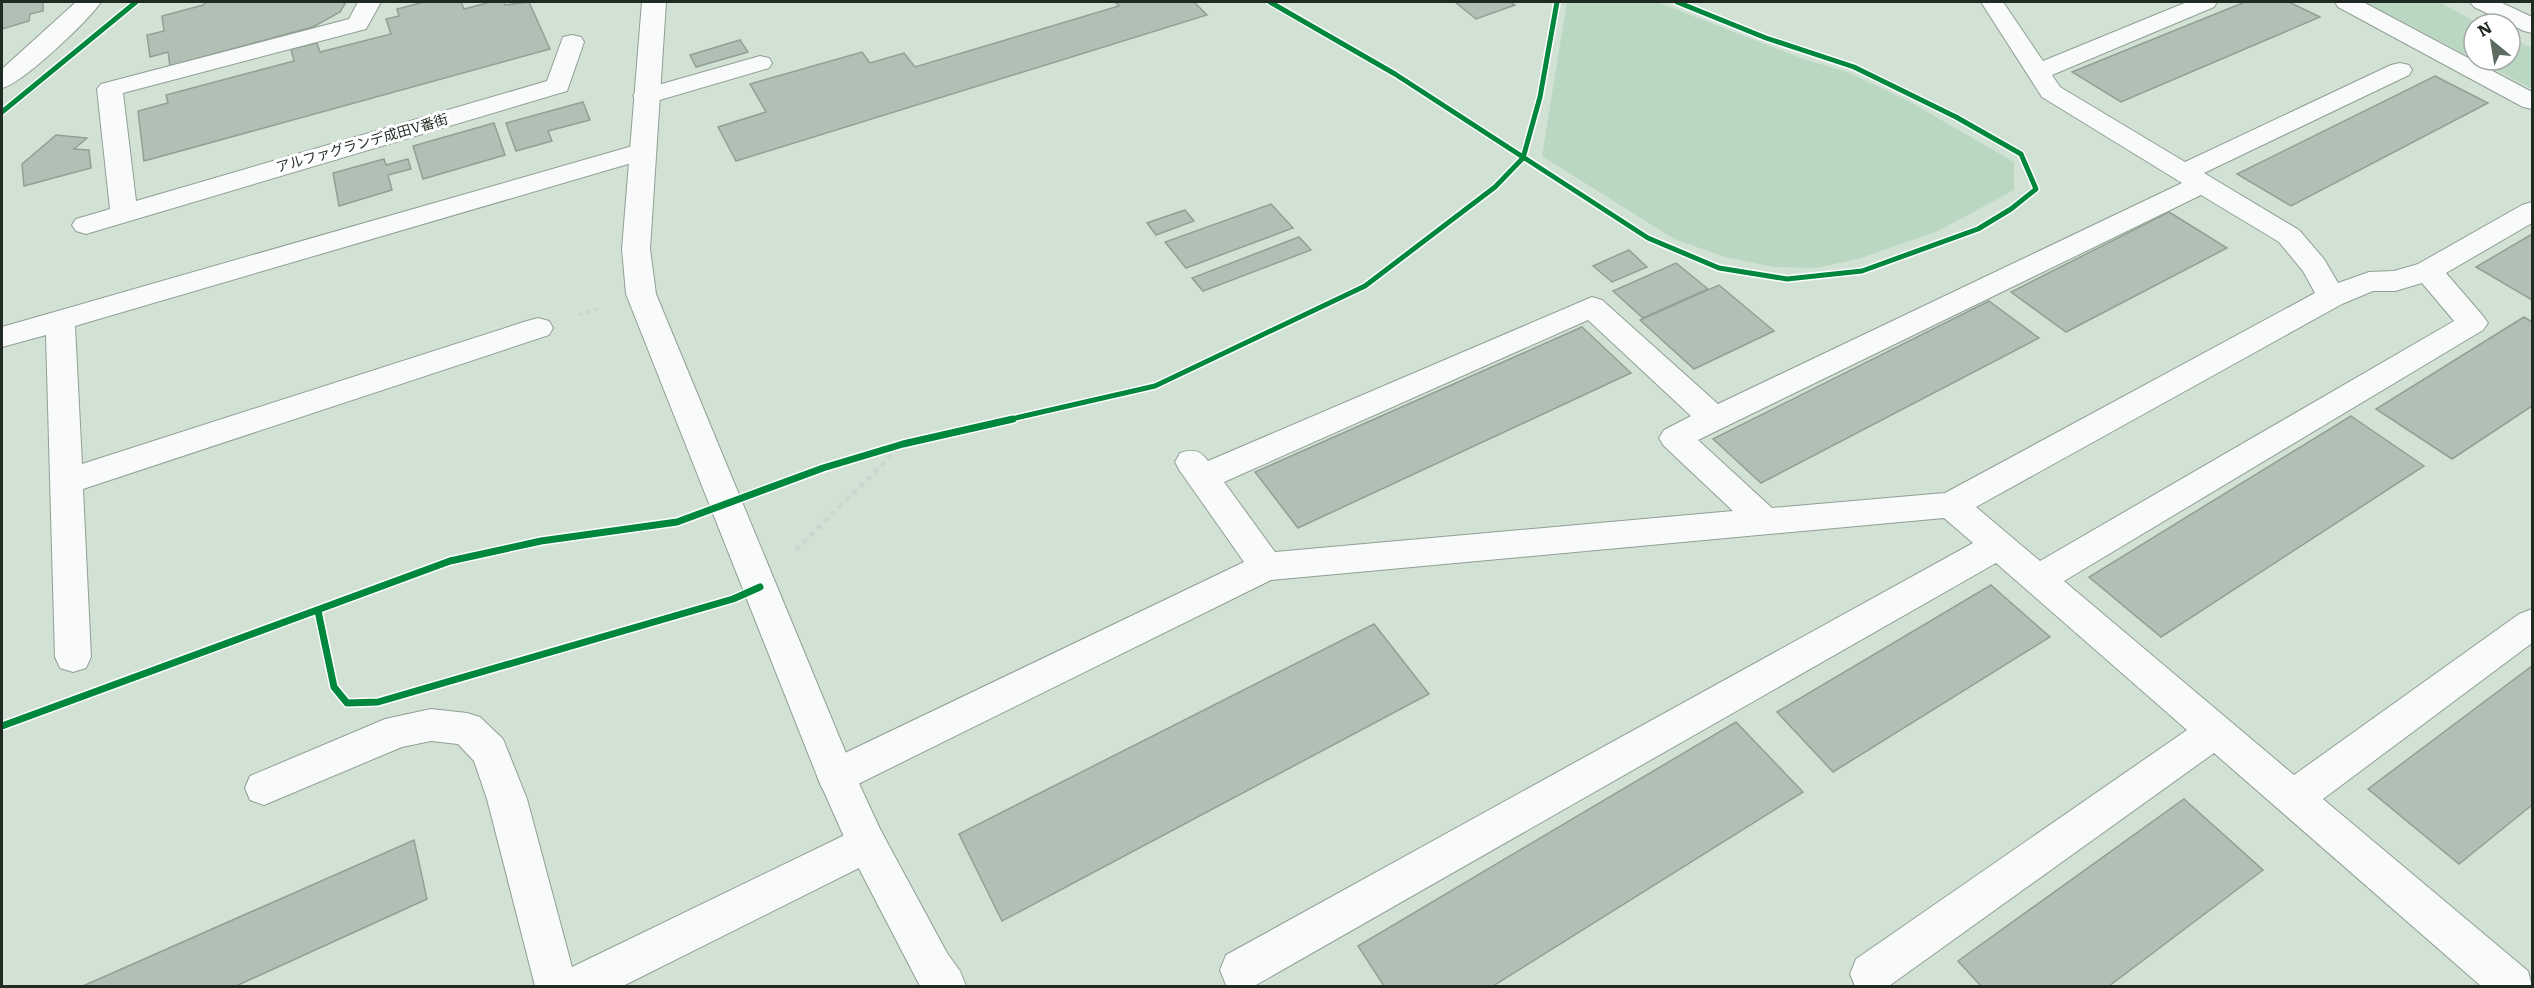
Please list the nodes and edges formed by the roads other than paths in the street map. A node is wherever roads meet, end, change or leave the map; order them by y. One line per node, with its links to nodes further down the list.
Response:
1 (369, 2): 19 (street)
2 (654, 2): 14 (street)
3 (1992, 2): 12 (street)
4 (2206, 2): 12 (street)
5 (2346, 2): 15 (street)
6 (2482, 2): 8 (street)
7 (88, 3): 13 (street)
8 (2532, 27)
9 (572, 42): 19 (street, アルファグランデ成田V番街)
10 (760, 63): 14 (street)
11 (2400, 70): 17 (street)
12 (2038, 72): 17 (street)
13 (2, 81)
14 (646, 96): 16 (street)
15 (2532, 102)
16 (643, 151): 23 (street); 36 (street)
17 (2194, 178): 22 (street); 26 (street)
18 (2532, 211): 21 (street)
19 (124, 214): 20 (street, アルファグランデ成田V番街)
20 (86, 225)
21 (2428, 271): 22 (street); 32 (street)
22 (2332, 297): 28 (street)
23 (60, 320): 25 (street); 27 (street)
24 (538, 328): 27 (street)
25 (2, 337)
26 (1714, 419): 29 (street); 31 (street)
27 (66, 482): 34 (street)
28 (1951, 505): 29 (street); 30 (street)
29 (1765, 521): 31 (street)
30 (2000, 545): 32 (street); 40 (street)
31 (1266, 567): 36 (street)
32 (2038, 579): 35 (street)
33 (2532, 624): 38 (street)
34 (73, 657)
35 (2215, 730): 38 (street); 41 (street)
36 (836, 776): 39 (street)
37 (264, 788): 42 (street)
38 (2293, 798): 45 (street)
39 (867, 844): 43 (street); 44 (street)
40 (1241, 970)
41 (1870, 974)
42 (556, 987)
43 (579, 987)
44 (945, 987)
45 (2513, 987)

